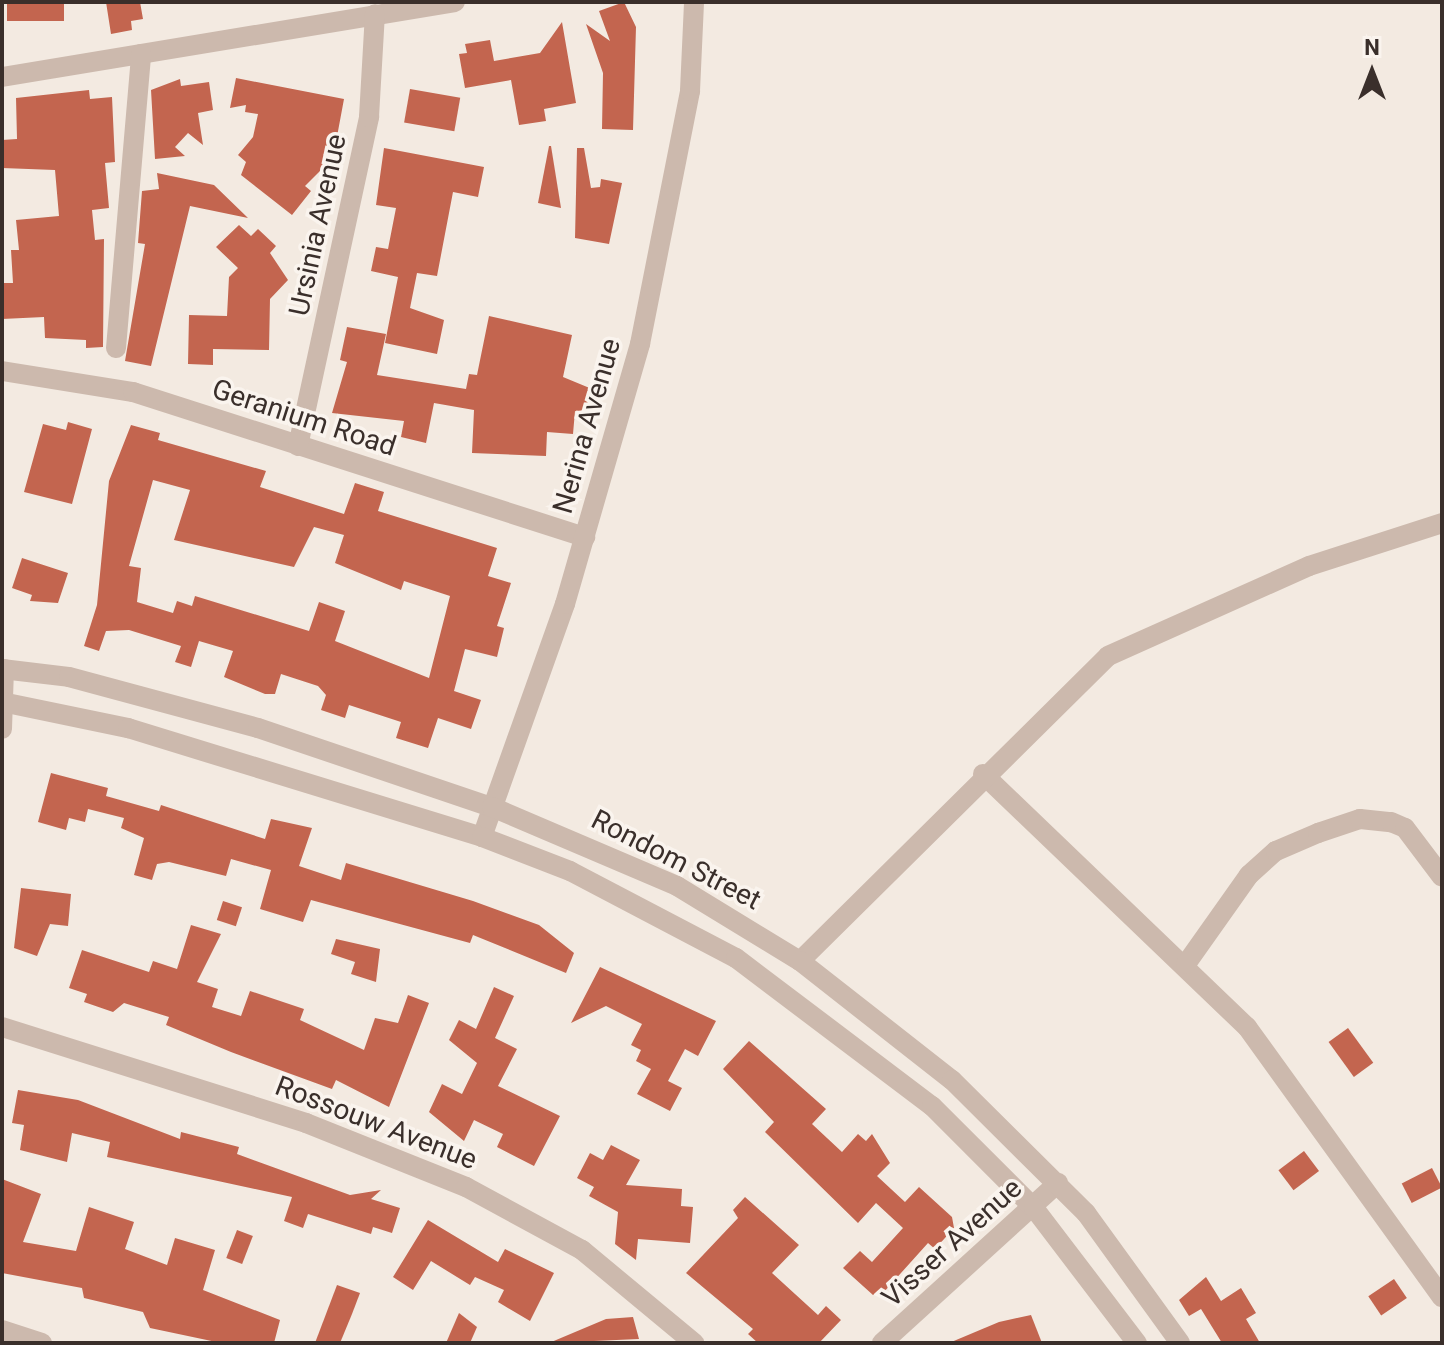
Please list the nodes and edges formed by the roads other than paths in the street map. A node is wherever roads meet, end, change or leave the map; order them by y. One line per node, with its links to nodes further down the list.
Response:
1 (455, 2): 3 (street)
2 (694, 10): 10 (street, Nerina Avenue)
3 (375, 14): 4 (street); 8 (street, Ursinia Avenue)
4 (141, 54): 5 (street); 6 (street)
5 (2, 77)
6 (116, 348)
7 (2, 371): 8 (street, Geranium Road)
8 (298, 446): 10 (street, Geranium Road)
9 (1442, 523): 14 (street)
10 (585, 537): 15 (street, Nerina Avenue)
11 (3, 669): 12 (street); 15 (street, Rondom Street)
12 (3, 702): 13 (street); 16 (street, Rondom Street)
13 (2, 729)
14 (983, 774): 18 (street); 19 (street)
15 (492, 807): 16 (street, Nerina Avenue); 18 (street, Rondom Street)
16 (482, 837): 22 (street, Rondom Street)
17 (1442, 877): 19 (street)
18 (800, 961): 21 (street, Rondom Street)
19 (1186, 964): 23 (street)
20 (2, 1027): 26 (street, Rossouw Avenue)
21 (1058, 1183): 22 (street, Visser Avenue); 29 (street, Rondom Street)
22 (1034, 1208): 27 (street, Visser Avenue); 28 (street, Rondom Street)
23 (1442, 1297)
24 (2, 1330): 25 (street)
25 (42, 1343)
26 (694, 1343)
27 (882, 1343)
28 (1137, 1343)
29 (1180, 1343)

